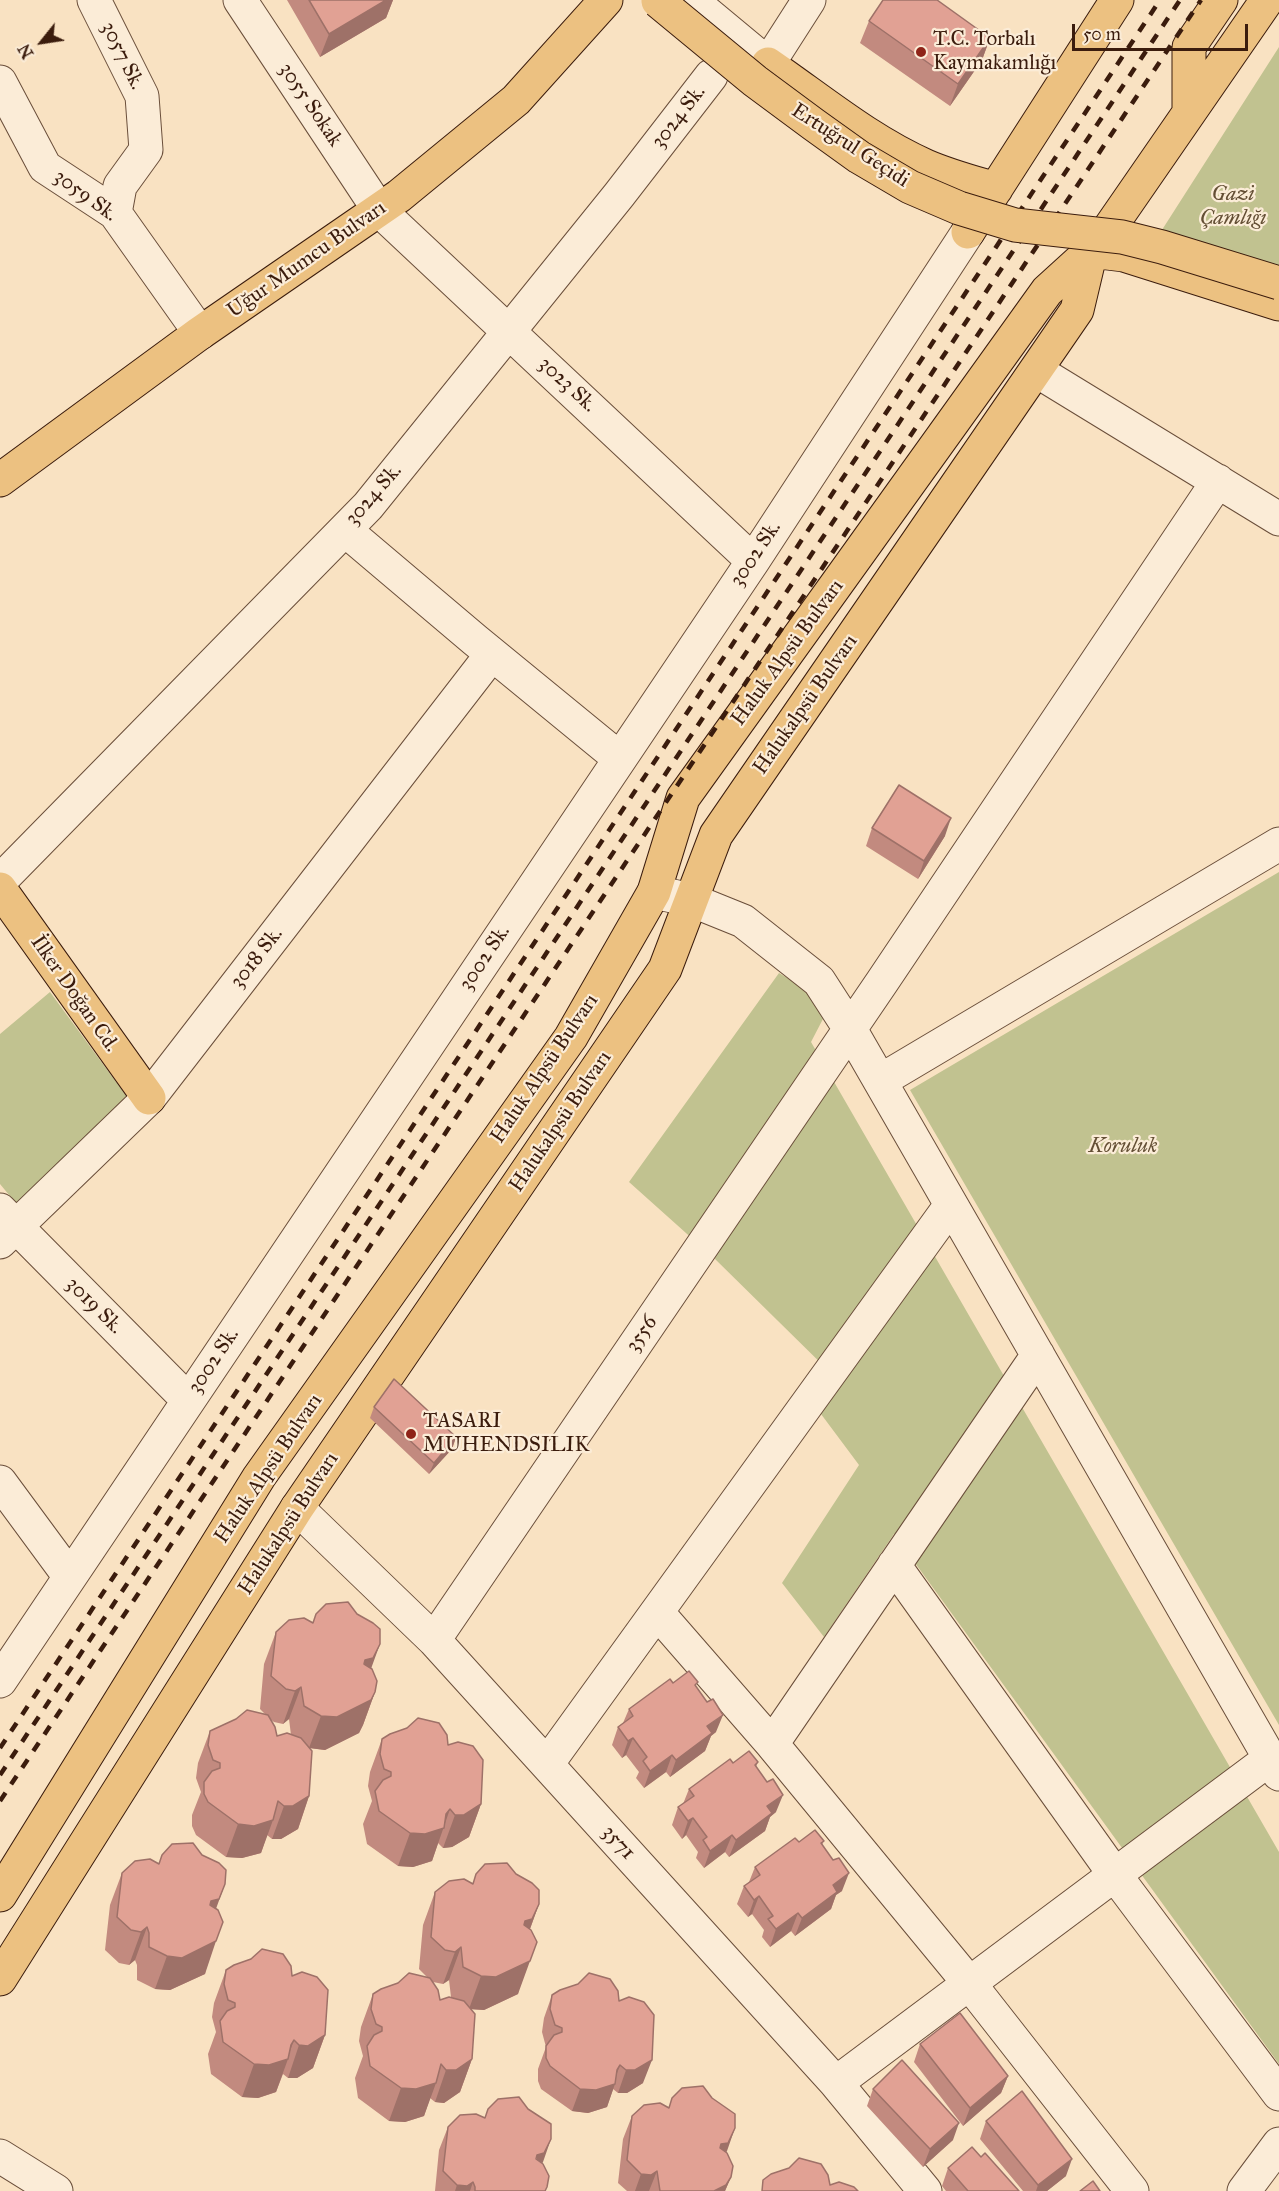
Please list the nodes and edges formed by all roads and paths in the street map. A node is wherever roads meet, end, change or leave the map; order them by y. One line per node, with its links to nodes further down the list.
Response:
1 (94, 0): 16 (street, 3057 Sk.)
2 (240, 0): 15 (street, 3055 Sokak)
3 (691, 0): 10 (street)
4 (809, 0): 10 (street)
5 (1117, 0): 14 (main road)
6 (1221, 0): 13 (main road)
7 (1267, 0): 13 (main road, Haluk Alpsü Bulvarı)
8 (658, 1): 19 (main road, Ertuğrul Geçidi, bridge)
9 (596, 5): 15 (main road, Uğur Mumcu Bulvarı)
10 (768, 64): 14 (main road)
11 (711, 76): 21 (street, 3024 Sk.)
12 (0, 82): 16 (street, 3059 Sk.)
13 (1189, 113): 18 (main road, Haluk Alpsü Bulvarı)
14 (996, 189): 17 (main road)
15 (379, 210): 21 (street, 3023 Sk.); 22 (main road, Uğur Mumcu Bulvarı)
16 (115, 213): 22 (street, 3059 Sk.)
17 (968, 232): 28 (street, 3002 Sk.)
18 (1090, 251): 20 (main road); 23 (main road, Halukalpsü Bulvarı); 34 (main road, Haluk Alpsü Bulvarı)
19 (1279, 283)
20 (1279, 304)
21 (509, 330): 27 (street, 3024 Sk.); 28 (street, 3023 Sk.)
22 (200, 333): 24 (main road, Uğur Mumcu Bulvarı)
23 (1037, 371): 25 (street); 35 (main road, Halukalpsü Bulvarı)
24 (2, 474)
25 (1218, 481): 26 (street); 36 (street, 3556)
26 (1279, 519)
27 (345, 530): 29 (street); 32 (street, 3024 Sk.)
28 (753, 561): 30 (street, 3002 Sk.)
29 (492, 654): 30 (street); 38 (street, 3018 Sk.)
30 (619, 758): 42 (street, 3002 Sk.)
31 (1279, 844): 37 (street)
32 (0, 881)
33 (0, 889): 38 (main road, İlker Doğan Cd.)
34 (654, 892): 35 (street); 54 (main road, Haluk Alpsü Bulvarı)
35 (692, 900): 36 (street); 44 (main road, Halukalpsü Bulvarı)
36 (850, 1029): 37 (street); 48 (street, 3556)
37 (880, 1081): 39 (street)
38 (149, 1098): 40 (street, 3018 Sk.)
39 (951, 1205): 41 (street); 47 (street)
40 (6, 1227): 42 (street, 3019 Sk.)
41 (1038, 1355): 45 (street); 52 (street)
42 (188, 1400): 46 (street, 3002 Sk.)
43 (0, 1482): 46 (street)
44 (297, 1508): 48 (street, 3571); 55 (main road, Halukalpsü Bulvarı)
45 (894, 1565): 50 (street); 53 (street)
46 (70, 1577): 49 (street, 3002 Sk.)
47 (657, 1612): 50 (street); 51 (street)
48 (434, 1640): 51 (street, 3571)
49 (0, 1681)
50 (772, 1744): 56 (street)
51 (547, 1764): 57 (street, 3571)
52 (1275, 1766): 53 (street)
53 (1115, 1875): 56 (street); 58 (street)
54 (0, 1895)
55 (0, 1979)
56 (969, 1983): 57 (street); 63 (street)
57 (836, 2083): 62 (street, 3571)
58 (1279, 2094)
59 (1279, 2144): 64 (street)
60 (0, 2156): 61 (street)
61 (56, 2191)
62 (925, 2191)
63 (1131, 2191)
64 (1244, 2191)

